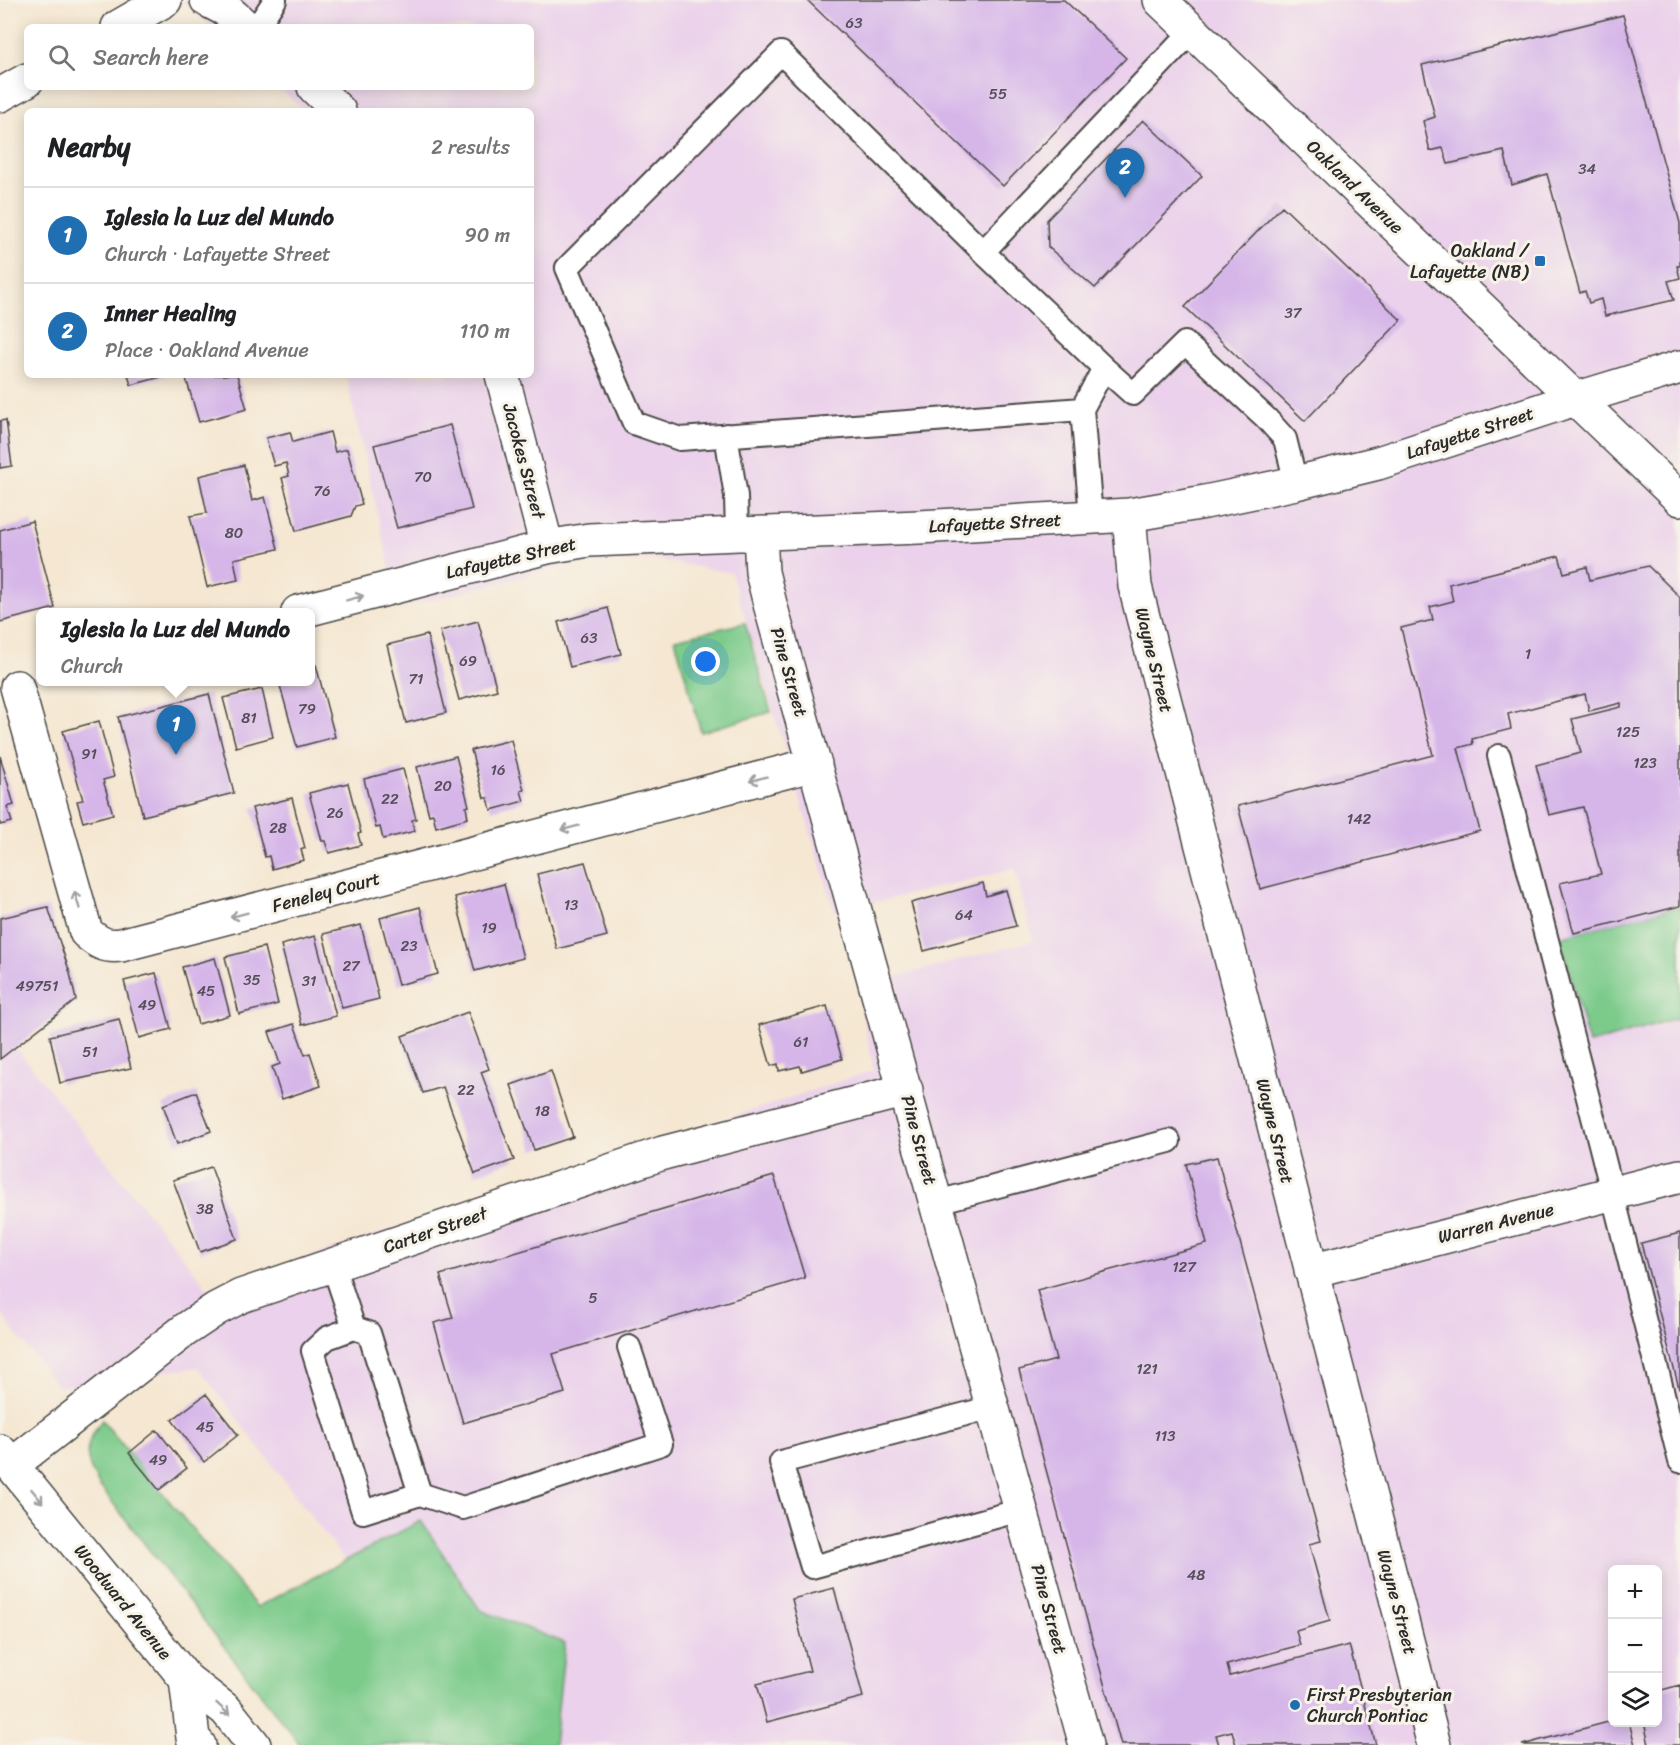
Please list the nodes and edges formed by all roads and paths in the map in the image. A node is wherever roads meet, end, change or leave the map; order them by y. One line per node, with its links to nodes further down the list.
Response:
1 (165, 0): 5 (main road)
2 (207, 0): 6 (main road)
3 (275, 0): 7 (lane)
4 (1160, 0): 8 (main road, Oakland Avenue)
5 (123, 24)
6 (243, 24)
7 (259, 24)
8 (1192, 31): 13 (lane); 17 (main road, Oakland Avenue)
9 (24, 82): 11 (main road)
10 (317, 90): 12 (main road)
11 (0, 95)
12 (336, 108)
13 (983, 252): 15 (lane); 19 (lane)
14 (1680, 367): 17 (main road, Lafayette Street)
15 (1104, 368): 18 (lane); 20 (lane)
16 (503, 378): 25 (main road, Jacokes Street)
17 (1575, 399): 20 (main road, Lafayette Street); 21 (main road, Oakland Avenue)
18 (1082, 409): 19 (lane); 23 (lane)
19 (726, 435): 24 (lane)
20 (1296, 483): 22 (main road, Lafayette Street)
21 (1680, 499)
22 (1129, 515): 23 (main road, Lafayette Street); 36 (main road, Wayne Street)
23 (1091, 517): 24 (main road, Lafayette Street)
24 (749, 534): 25 (main road, Lafayette Street); 29 (main road, Pine Street)
25 (547, 547): 26 (main road, Lafayette Street, one-way to 25)
26 (313, 608)
27 (19, 686): 29 (main road, Feneley Court, one-way to 27)
28 (1499, 756): 33 (lane)
29 (815, 764): 30 (main road, Pine Street)
30 (906, 1090): 34 (main road, Pine Street); 35 (main road, Carter Street)
31 (1170, 1141): 34 (lane)
32 (1680, 1176): 33 (main road, Warren Avenue)
33 (1612, 1193): 36 (main road, Warren Avenue); 41 (lane)
34 (937, 1202): 39 (main road, Pine Street)
35 (333, 1264): 37 (lane); 40 (main road, Carter Street)
36 (1311, 1271): 48 (main road, Wayne Street)
37 (354, 1329): 42 (lane); 42 (lane)
38 (629, 1347): 42 (lane)
39 (993, 1407): 43 (main road, Pine Street); 43 (lane)
40 (6, 1458): 44 (main road, Woodward Avenue, one-way to 44)
41 (1680, 1461)
42 (420, 1494)
43 (1021, 1510): 47 (main road, Pine Street)
44 (186, 1679): 45 (main road); 46 (main road, Woodward Avenue, one-way to 46)
45 (199, 1745)
46 (254, 1745)
47 (1086, 1745)
48 (1434, 1745)

